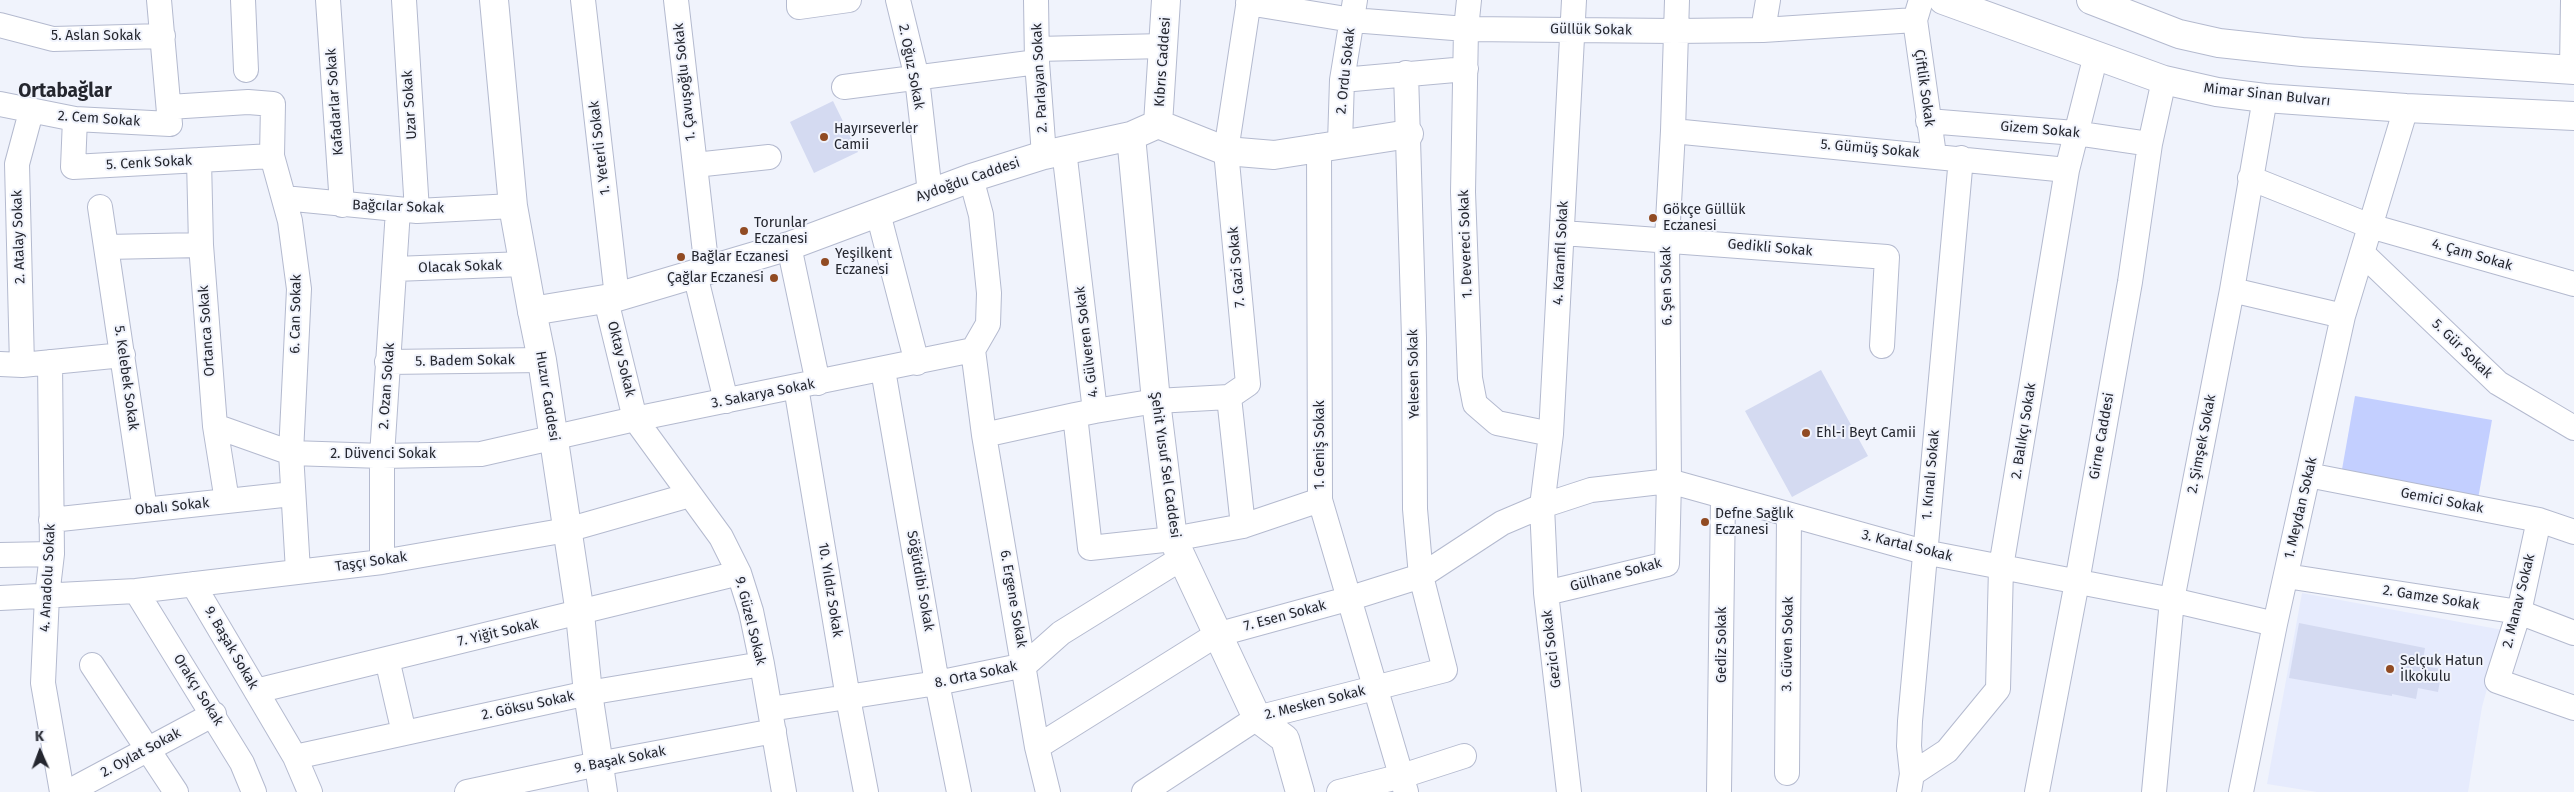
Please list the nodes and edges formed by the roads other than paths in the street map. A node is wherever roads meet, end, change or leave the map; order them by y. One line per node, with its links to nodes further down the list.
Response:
1 (159, 0): 29 (street)
2 (243, 0): 34 (street)
3 (328, 0): 69 (street, Kafadarlar Sokak)
4 (404, 0): 72 (street, Uzar Sokak)
5 (494, 0): 70 (main road, Huzur Caddesi)
6 (583, 0): 87 (street, 1. Yeterli Sokak)
7 (676, 0): 63 (street, 1. Çavuşoğlu Sokak)
8 (799, 0): 9 (street)
9 (849, 0)
10 (898, 0): 37 (street, 2. Oğuz Sokak)
11 (1036, 0): 32 (street, 2. Parlayan Sokak)
12 (1166, 0): 30 (main road, Kıbrıs Caddesi)
13 (1469, 0): 25 (street, 1. Devereci Sokak)
14 (1574, 0): 26 (street, 4. Karanfil Sokak)
15 (1677, 0): 28 (street, 6. Şen Sokak)
16 (1768, 0): 27 (street)
17 (1944, 0): 31 (main road, Mimar Sinan Bulvarı)
18 (2091, 0): 21 (main road)
19 (2573, 0): 35 (street)
20 (1248, 2): 22 (street, Güllük Sokak); 56 (street, 7. Gazi Sokak)
21 (2138, 9): 35 (main road)
22 (1353, 10): 25 (street, Güllük Sokak); 38 (street, 2. Ordu Sokak)
23 (1918, 10): 27 (street, Güllük Sokak); 48 (street, Çiftlik Sokak)
24 (0, 25): 29 (street, 5. Aslan Sokak)
25 (1466, 29): 26 (street, Güllük Sokak); 33 (street, 1. Devereci Sokak)
26 (1572, 30): 28 (street, Güllük Sokak); 76 (street, 4. Karanfil Sokak)
27 (1764, 30): 28 (street, Güllük Sokak)
28 (1675, 32): 50 (street, 6. Şen Sokak)
29 (163, 36): 45 (street)
30 (1164, 46): 32 (street); 49 (main road, Kıbrıs Caddesi)
31 (2096, 55): 39 (main road, Mimar Sinan Bulvarı); 51 (street, 2. Balıkçı Sokak)
32 (1037, 56): 37 (street); 57 (street, 2. Parlayan Sokak)
33 (1466, 69): 36 (street); 107 (street, 1. Devereci Sokak)
34 (246, 70)
35 (2573, 70)
36 (1406, 74): 38 (street); 52 (street, Yelesen Sokak)
37 (917, 78): 40 (street); 67 (street, 2. Oğuz Sokak)
38 (1342, 80): 55 (street, 2. Ordu Sokak)
39 (2164, 80): 41 (main road, Mimar Sinan Bulvarı); 54 (street, Girne Caddesi)
40 (844, 87)
41 (2265, 98): 43 (main road, Mimar Sinan Bulvarı); 66 (street, 2. Şimşek Sokak)
42 (0, 104): 44 (street, 2. Cem Sokak)
43 (2406, 108): 46 (main road, Mimar Sinan Bulvarı); 75 (street, 1. Meydan Sokak)
44 (31, 112): 47 (street, 2. Cem Sokak); 74 (street, 2. Atalay Sokak)
45 (169, 115): 47 (street, 2. Cem Sokak); 59 (street, 6. Can Sokak)
46 (2574, 116)
47 (75, 119): 62 (street, 5. Cenk Sokak)
48 (1928, 121): 51 (street, Gizem Sokak); 58 (street, Çiftlik Sokak)
49 (1158, 124): 53 (main road, Aydoğdu Caddesi); 56 (main road)
50 (1673, 131): 58 (street, 5. Gümüş Sokak); 77 (street, 6. Şen Sokak)
51 (2075, 132): 54 (street, Gizem Sokak); 64 (street, 2. Balıkçı Sokak)
52 (1408, 134): 55 (main road); 135 (street, Yelesen Sokak)
53 (1130, 136): 57 (main road, Aydoğdu Caddesi); 101 (main road, Şehit Yusuf Sel Caddesi)
54 (2150, 144): 137 (street, Girne Caddesi)
55 (1329, 145): 56 (main road); 117 (street, 1. Geniş Sokak)
56 (1226, 151): 100 (street, 7. Gazi Sokak)
57 (1054, 152): 65 (main road, Aydoğdu Caddesi); 103 (street, 4. Gülveren Sokak)
58 (1934, 155): 61 (street, 5. Gümüş Sokak)
59 (272, 156): 62 (street, 5. Cenk Sokak); 68 (street, 6. Can Sokak)
60 (769, 157): 63 (street)
61 (1961, 158): 64 (street, 5. Gümüş Sokak); 128 (street, 1. Kınalı Sokak)
62 (199, 160): 78 (street, Ortanca Sokak)
63 (695, 165): 84 (street, 1. Çavuşoğlu Sokak)
64 (2067, 170): 132 (street, 2. Balıkçı Sokak)
65 (971, 178): 67 (main road, Aydoğdu Caddesi); 91 (street)
66 (2250, 178): 75 (street); 86 (street, 2. Şimşek Sokak)
67 (930, 193): 73 (main road, Aydoğdu Caddesi)
68 (284, 198): 69 (street, Bağcılar Sokak); 110 (street, 6. Can Sokak)
69 (342, 205): 72 (street, Bağcılar Sokak)
70 (513, 206): 72 (street, Bağcılar Sokak); 82 (main road, Huzur Caddesi)
71 (100, 208): 80 (street, 5. Kelebek Sokak)
72 (408, 211): 83 (street, 2. Ozan Sokak)
73 (878, 213): 79 (main road, Aydoğdu Caddesi); 96 (street)
74 (10, 215): 97 (street, 2. Atalay Sokak)
75 (2370, 226): 81 (street, 1. Meydan Sokak); 85 (street, 4. Çam Sokak)
76 (1563, 233): 77 (street, Gedikli Sokak); 107 (street, 4. Karanfil Sokak)
77 (1667, 239): 90 (street, Gedikli Sokak); 113 (street, 6. Şen Sokak)
78 (201, 245): 80 (street); 105 (street, Ortanca Sokak)
79 (789, 246): 84 (main road, Aydoğdu Caddesi); 99 (street, 10. Yıldız Sokak)
80 (106, 247): 92 (street, 5. Kelebek Sokak)
81 (2362, 253): 89 (street, 1. Meydan Sokak); 106 (street, 5. Gür Sokak)
82 (524, 264): 83 (street, Olacak Sokak); 88 (main road, Huzur Caddesi)
83 (395, 269): 95 (street, 2. Ozan Sokak)
84 (701, 272): 87 (main road, Aydoğdu Caddesi); 102 (street, 1. Çavuşoğlu Sokak)
85 (2574, 284)
86 (2232, 290): 89 (street); 144 (street, 2. Şimşek Sokak)
87 (612, 298): 88 (main road, Aydoğdu Caddesi); 104 (street, Oktay Sokak)
88 (532, 311): 93 (main road, Huzur Caddesi)
89 (2343, 316): 112 (street, 1. Meydan Sokak)
90 (1882, 346)
91 (973, 350): 96 (street, 3. Sakarya Sokak); 108 (street, 6. Ergene Sokak)
92 (123, 355): 94 (street); 120 (street, 5. Kelebek Sokak)
93 (542, 360): 95 (street, 5. Badem Sokak); 109 (main road, Huzur Caddesi)
94 (50, 362): 97 (street); 122 (street, 4. Anadolu Sokak)
95 (388, 362): 111 (street, 2. Ozan Sokak)
96 (917, 362): 98 (street, 3. Sakarya Sokak)
97 (11, 365)
98 (883, 370): 99 (street, 3. Sakarya Sokak); 155 (street, Söğütdibi Sokak)
99 (807, 385): 102 (street, 3. Sakarya Sokak); 159 (street, 10. Yıldız Sokak)
100 (1229, 397): 101 (street); 124 (street)
101 (1156, 401): 103 (street); 127 (main road, Şehit Yusuf Sel Caddesi)
102 (726, 402): 104 (street, 3. Sakarya Sokak)
103 (1085, 413): 108 (street); 127 (street, 4. Gülveren Sokak)
104 (636, 419): 109 (street, 3. Sakarya Sokak); 115 (street, 9. Güzel Sokak)
105 (214, 426): 110 (street, 2. Düvenci Sokak); 118 (street, Ortanca Sokak)
106 (2574, 428)
107 (1551, 434): 119 (street, 4. Karanfil Sokak)
108 (984, 435): 153 (street, 6. Ergene Sokak)
109 (554, 438): 111 (street, 2. Düvenci Sokak); 125 (main road, Huzur Caddesi)
110 (290, 453): 111 (street, 2. Düvenci Sokak); 114 (street, 6. Can Sokak)
111 (382, 456): 131 (street, 2. Ozan Sokak)
112 (2308, 476): 123 (street, Gemici Sokak); 136 (street, 1. Meydan Sokak)
113 (1669, 481): 116 (street, 3. Kartal Sokak); 119 (street, 3. Kartal Sokak); 140 (street, Gülhane Sokak)
114 (292, 494): 118 (street, Obalı Sokak); 133 (street, 6. Can Sokak)
115 (690, 495): 125 (street, Taşçı Sokak); 134 (street, 9. Güzel Sokak)
116 (1723, 497): 121 (street, 3. Kartal Sokak); 188 (street, Gediz Sokak)
117 (1320, 500): 124 (street); 143 (street, 1. Geniş Sokak)
118 (227, 501): 120 (street, Obalı Sokak)
119 (1542, 506): 135 (street, 7. Esen Sokak); 140 (street, Gezici Sokak)
120 (145, 510): 122 (street, Obalı Sokak)
121 (1789, 515): 128 (street, 3. Kartal Sokak); 170 (street, 3. Güven Sokak)
122 (51, 520): 129 (street, 4. Anadolu Sokak)
123 (2539, 520): 126 (street, Gemici Sokak); 145 (street, 2. Manav Sokak)
124 (1244, 526): 127 (street)
125 (567, 530): 131 (street, Taşçı Sokak); 146 (main road, Huzur Caddesi)
126 (2574, 532)
127 (1177, 548): 149 (main road, Şehit Yusuf Sel Caddesi); 153 (street, 8. Orta Sokak)
128 (1924, 552): 132 (street, 3. Kartal Sokak); 171 (street, 1. Kınalı Sokak)
129 (52, 554): 130 (street); 141 (street, 4. Anadolu Sokak)
130 (0, 555)
131 (382, 562): 133 (street, Taşçı Sokak)
132 (2001, 567): 137 (street, 3. Kartal Sokak); 171 (street, 2. Balıkçı Sokak)
133 (298, 571): 138 (street, Taşçı Sokak)
134 (739, 573): 146 (street, 7. Yiğit Sokak); 151 (street, 9. Güzel Sokak)
135 (1421, 576): 143 (street, 7. Esen Sokak); 154 (street, Yelesen Sokak)
136 (2286, 576): 145 (street, 2. Gamze Sokak); 147 (street, 1. Meydan Sokak)
137 (2077, 582): 144 (street, 3. Kartal Sokak); 189 (street, Girne Caddesi)
138 (193, 584): 139 (street, Taşçı Sokak); 157 (street, 9. Başak Sokak)
139 (136, 591): 141 (street, Taşçı Sokak); 161 (street, Orakçı Sokak)
140 (1546, 593): 187 (street, Gezici Sokak)
141 (46, 596): 142 (street, Taşçı Sokak); 174 (street, 4. Anadolu Sokak)
142 (0, 598)
143 (1351, 598): 149 (street, 7. Esen Sokak); 156 (street, 1. Geniş Sokak)
144 (2172, 600): 147 (street, 3. Kartal Sokak); 190 (street, 2. Şimşek Sokak)
145 (2519, 612): 148 (street, 2. Gamze Sokak); 160 (street, 2. Manav Sokak)
146 (580, 614): 150 (street, 7. Yiğit Sokak); 158 (main road, Huzur Caddesi)
147 (2275, 624): 191 (street, 1. Meydan Sokak)
148 (2574, 633)
149 (1216, 635): 162 (main road, Şehit Yusuf Sel Caddesi); 165 (street, 7. Esen Sokak)
150 (387, 659): 157 (street, 7. Yiğit Sokak); 164 (street)
151 (762, 664): 158 (street, 2. Göksu Sokak); 163 (street, 9. Güzel Sokak)
152 (92, 665): 166 (street)
153 (1025, 665): 155 (street, 8. Orta Sokak); 165 (street, 6. Ergene Sokak)
154 (1445, 670): 156 (street, 2. Mesken Sokak)
155 (937, 683): 159 (street, 8. Orta Sokak); 183 (street, Söğütdibi Sokak)
156 (1376, 688): 162 (street, 2. Mesken Sokak); 172 (street, 1. Geniş Sokak)
157 (256, 691): 168 (street, 9. Başak Sokak)
158 (588, 693): 164 (street, 2. Göksu Sokak); 169 (main road, Huzur Caddesi)
159 (848, 698): 163 (street, 8. Orta Sokak); 182 (street, 10. Yıldız Sokak)
160 (2574, 708)
161 (214, 714): 166 (street, 2. Oylat Sokak); 177 (street, Orakçı Sokak)
162 (1256, 718): 173 (street, 2. Mesken Sokak); 185 (main road, Şehit Yusuf Sel Caddesi)
163 (772, 720): 169 (street, 9. Başak Sokak); 181 (street, 9. Güzel Sokak)
164 (404, 733): 168 (street, 2. Göksu Sokak)
165 (1037, 747): 184 (street, 6. Ergene Sokak)
166 (148, 750): 175 (street, 2. Oylat Sokak); 176 (street)
167 (1464, 756): 172 (street)
168 (295, 757): 178 (street, 9. Başak Sokak)
169 (598, 764): 179 (street, 9. Başak Sokak); 180 (main road, Huzur Caddesi)
170 (1787, 773)
171 (1911, 783)
172 (1404, 784): 186 (street)
173 (1150, 790)
174 (62, 792)
175 (68, 792)
176 (176, 792)
177 (254, 792)
178 (310, 792)
179 (467, 792)
180 (603, 792)
181 (784, 792)
182 (866, 792)
183 (959, 792)
184 (1048, 792)
185 (1300, 792)
186 (1338, 792)
187 (1569, 792)
188 (1719, 792)
189 (2037, 792)
190 (2154, 792)
191 (2241, 792)

